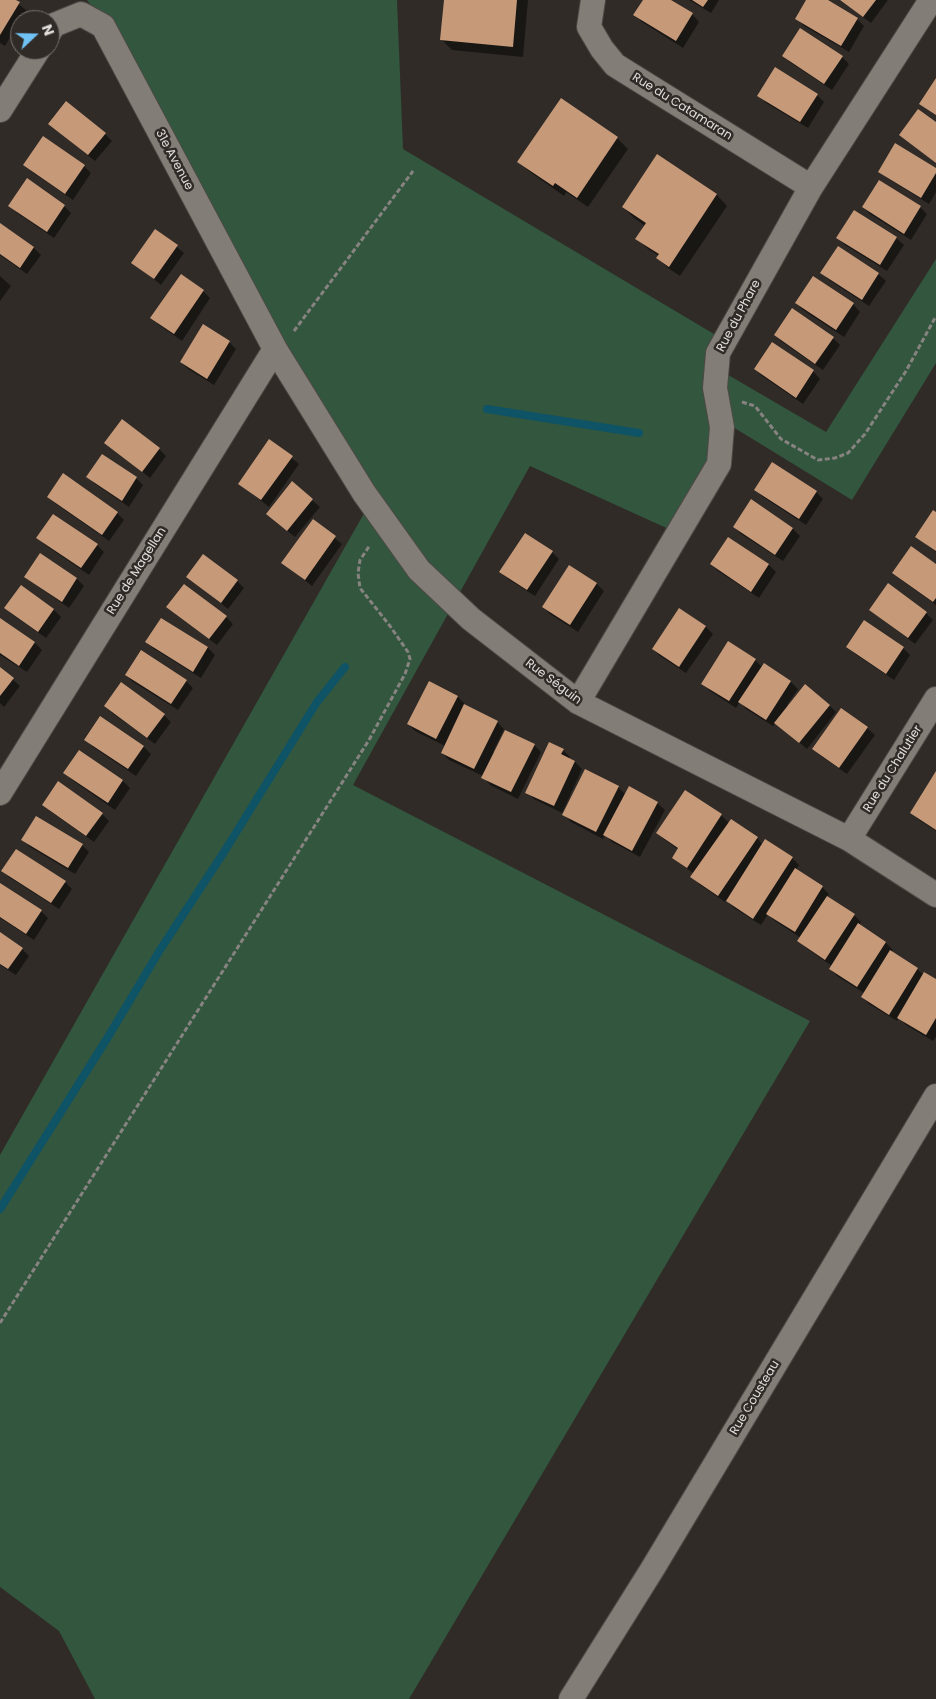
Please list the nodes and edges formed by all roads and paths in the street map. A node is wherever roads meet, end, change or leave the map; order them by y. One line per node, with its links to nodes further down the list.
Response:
1 (593, 0): 7 (street, Rue du Catamaran)
2 (931, 0): 7 (street, Rue du Phare)
3 (60, 23): 9 (street, 31e Avenue)
4 (32, 60): 5 (street)
5 (0, 110)
6 (413, 171): 9 (path)
7 (811, 187): 10 (street, Rue du Phare)
8 (936, 316): 10 (path)
9 (275, 349): 11 (street, Rue Séguin); 14 (street, Rue de Magellan)
10 (715, 388): 13 (street, Rue du Phare)
11 (388, 527): 13 (street, Rue Séguin); 18 (path)
12 (936, 699): 15 (street, Rue du Chalutier)
13 (578, 702): 15 (street, Rue Séguin)
14 (0, 793)
15 (849, 839): 16 (street, Rue Séguin)
16 (936, 895)
17 (936, 1096): 19 (street, Rue Cousteau)
18 (0, 1323)
19 (571, 1699)

